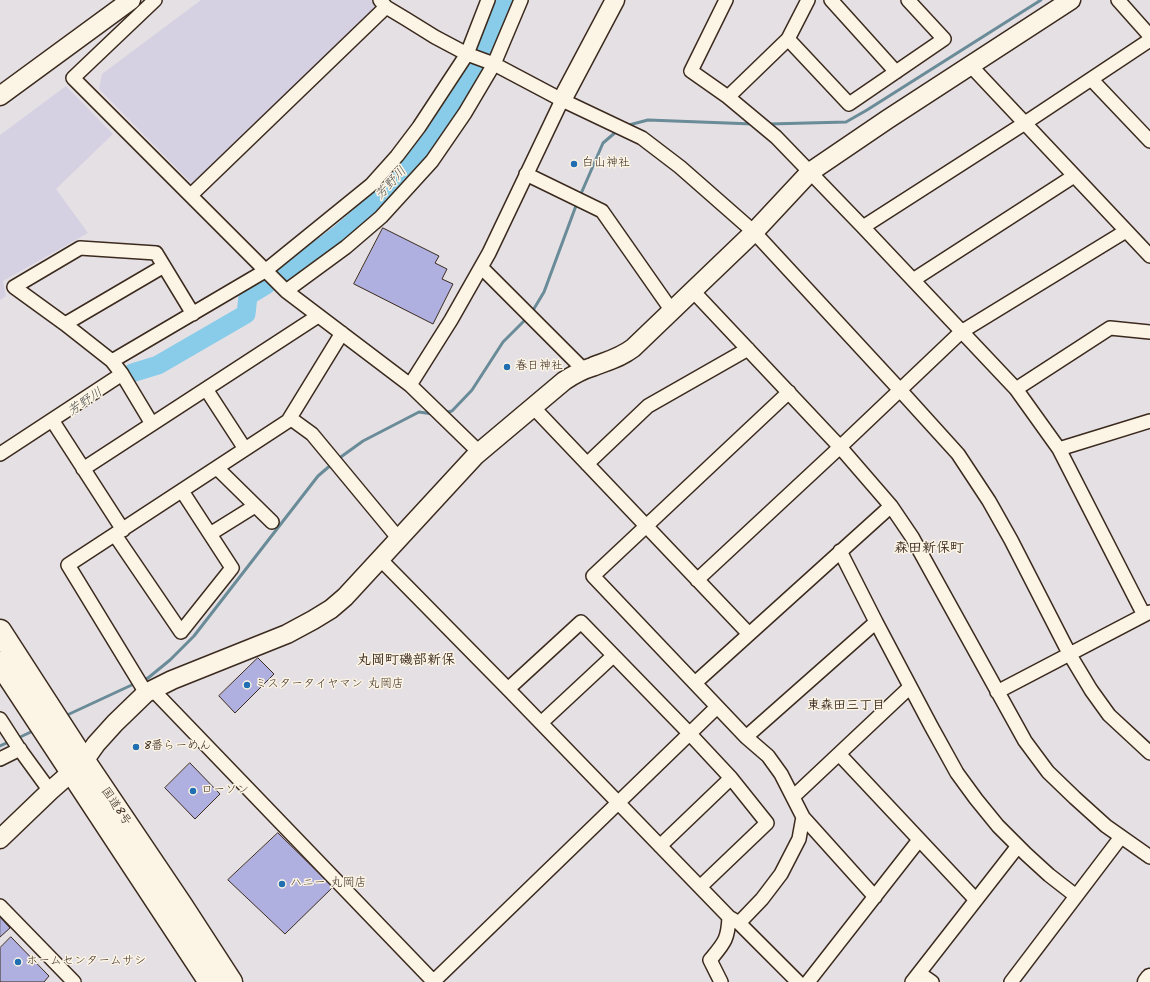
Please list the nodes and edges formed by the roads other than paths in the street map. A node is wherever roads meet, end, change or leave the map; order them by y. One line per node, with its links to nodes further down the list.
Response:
1 (131, 0): 21 (street)
2 (155, 0): 29 (street)
3 (488, 0): 16 (street)
4 (521, 0): 17 (street)
5 (615, 0): 23 (street)
6 (726, 0): 22 (street)
7 (808, 0): 14 (street)
8 (831, 0): 19 (street)
9 (908, 0): 19 (street)
10 (1071, 0): 18 (street)
11 (1118, 0): 13 (street)
12 (383, 4): 16 (street); 29 (street)
13 (1150, 36)
14 (788, 39): 19 (street); 22 (street)
15 (1150, 40): 20 (street)
16 (467, 54): 17 (street); 36 (street)
17 (494, 64): 23 (street); 38 (street)
18 (970, 65): 24 (street); 26 (street)
19 (896, 72)
20 (1091, 79): 24 (street); 25 (street)
21 (0, 96)
22 (728, 97): 26 (street)
23 (562, 100): 27 (street); 32 (street)
24 (1025, 123): 28 (street); 30 (street)
25 (1150, 141)
26 (810, 172): 30 (street); 32 (street)
27 (526, 174): 35 (street); 40 (street)
28 (1074, 176): 31 (street); 37 (street)
29 (191, 195): 36 (street)
30 (863, 227): 37 (street)
31 (1126, 231): 33 (street); 44 (street)
32 (754, 232): 39 (street); 54 (street)
33 (1150, 256)
34 (164, 266): 41 (street); 43 (street); 43 (street)
35 (481, 267): 49 (street); 51 (street)
36 (266, 271): 38 (street); 41 (street)
37 (913, 280): 44 (street)
38 (286, 291): 42 (street)
39 (693, 291): 40 (street); 47 (street)
40 (672, 311): 49 (street)
41 (193, 314): 48 (street)
42 (318, 316): 46 (street); 52 (street)
43 (65, 324): 48 (street)
44 (961, 332): 53 (street); 54 (street)
45 (1150, 332): 53 (street)
46 (342, 334): 51 (street); 57 (street)
47 (748, 349): 55 (street); 66 (street)
48 (112, 361): 50 (street)
49 (584, 370): 56 (street)
50 (122, 374): 58 (street); 60 (street)
51 (410, 385): 64 (street)
52 (206, 389): 60 (street); 62 (street)
53 (1016, 389): 63 (street)
54 (900, 390): 61 (street); 84 (street)
55 (789, 392): 61 (street); 73 (street)
56 (533, 407): 64 (street); 66 (street)
57 (290, 418): 62 (street); 76 (street)
58 (52, 420): 65 (street); 68 (street)
59 (1150, 421): 63 (street)
60 (152, 424): 68 (street)
61 (840, 447): 71 (street); 79 (street)
62 (245, 449): 67 (street)
63 (1059, 449): 80 (street)
64 (479, 452): 76 (street)
65 (0, 454)
66 (587, 464): 73 (street)
67 (217, 468): 69 (street); 70 (street)
68 (83, 469): 74 (street)
69 (182, 491): 74 (street); 75 (street)
70 (256, 506): 72 (street); 75 (street)
71 (891, 506): 77 (street); 91 (street)
72 (272, 522)
73 (646, 526): 79 (street); 87 (street)
74 (119, 532): 75 (street); 90 (street)
75 (210, 534)
76 (399, 539): 78 (street)
77 (840, 551): 81 (street); 83 (street)
78 (380, 559): 89 (street); 90 (street)
79 (697, 580): 83 (street)
80 (1147, 614): 84 (street)
81 (876, 622): 88 (street); 97 (street)
82 (0, 631): 95 (highway, 国道8号)
83 (749, 634): 87 (street)
84 (1070, 655): 91 (street); 99 (street)
85 (613, 656): 89 (street); 94 (street); 96 (street)
86 (0, 662): 95 (highway, 国道8号)
87 (695, 683): 92 (street)
88 (910, 687): 100 (street); 112 (street)
89 (508, 688): 94 (street)
90 (149, 691): 102 (street); 125 (street)
91 (997, 692): 108 (street)
92 (717, 707): 96 (street); 97 (street)
93 (0, 719): 98 (street)
94 (541, 723): 106 (street)
95 (51, 725): 102 (highway, 国道8号)
96 (689, 733): 103 (street); 106 (street)
97 (746, 737): 105 (street)
98 (19, 748): 101 (street); 104 (street)
99 (1150, 753)
100 (839, 754): 105 (street); 110 (street)
101 (0, 759)
102 (78, 767): 104 (street); 123 (highway, 国道8号); 124 (highway, 国道8号)
103 (731, 778): 111 (street); 114 (street)
104 (50, 791): 109 (street)
105 (793, 797): 107 (street)
106 (618, 802): 111 (street); 125 (street)
107 (803, 817): 116 (street); 119 (street)
108 (1121, 837): 113 (street); 115 (street)
109 (0, 839)
110 (920, 840): 116 (street); 117 (street)
111 (660, 846): 114 (street)
112 (1018, 846): 115 (street); 117 (street)
113 (1150, 857)
114 (700, 887): 119 (street)
115 (1076, 896): 130 (street)
116 (875, 897): 128 (street)
117 (976, 900): 120 (street)
118 (0, 906): 122 (street)
119 (734, 920): 126 (street); 127 (street)
120 (916, 977): 129 (street)
121 (1150, 978): 131 (street)
122 (74, 982)
123 (210, 982)
124 (231, 982)
125 (434, 982)
126 (721, 982)
127 (798, 982)
128 (808, 982)
129 (932, 982)
130 (1011, 982)
131 (1147, 982)

